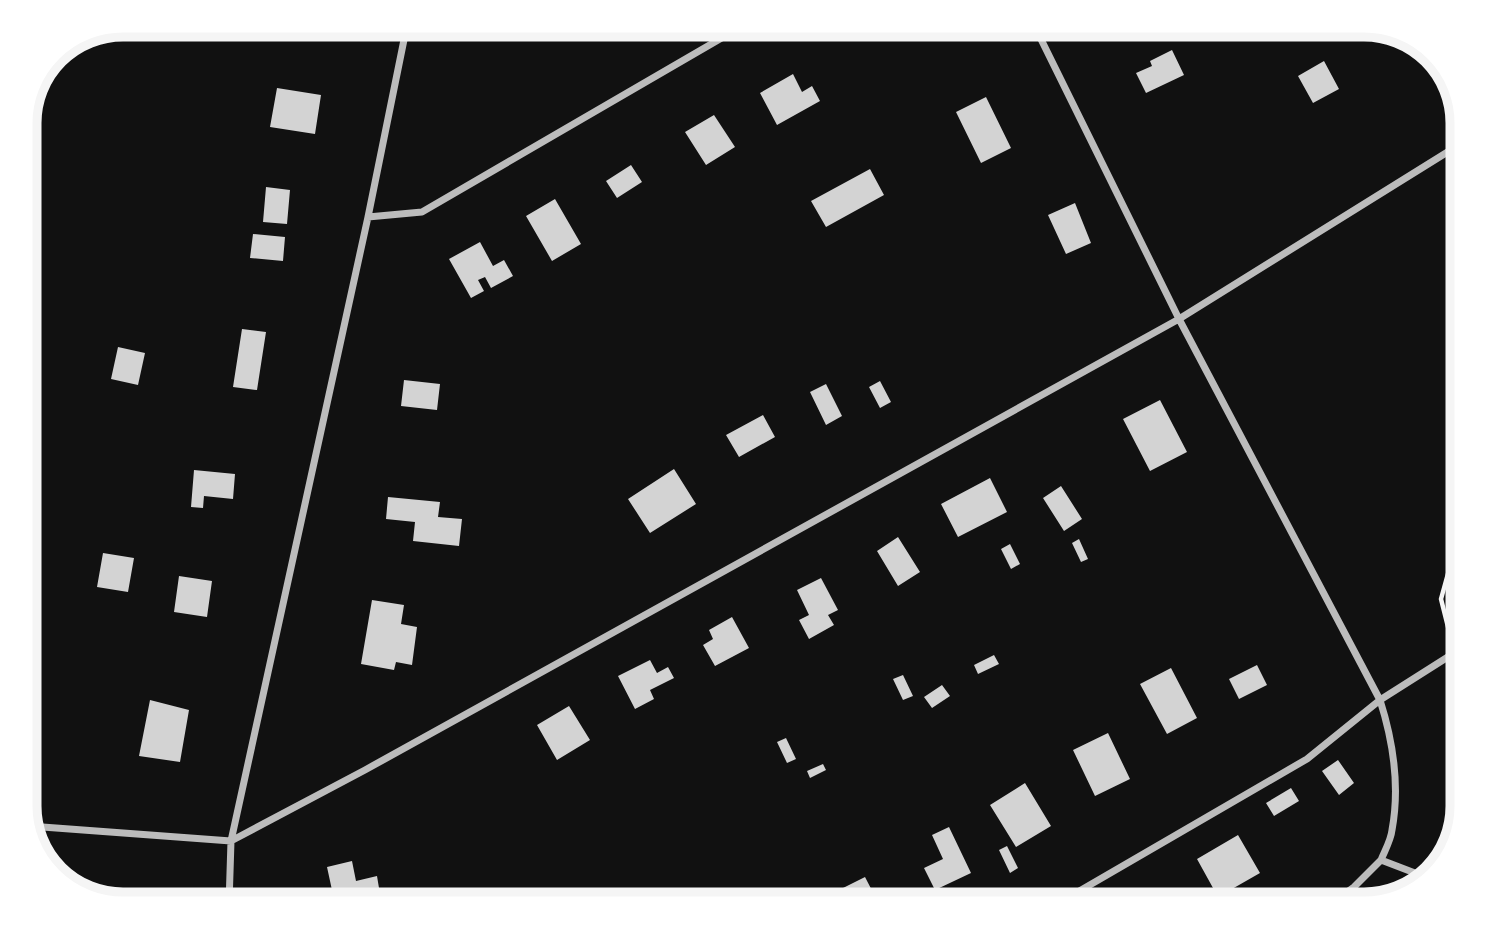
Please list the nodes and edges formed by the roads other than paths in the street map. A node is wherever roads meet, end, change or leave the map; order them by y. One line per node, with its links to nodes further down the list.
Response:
1 (404, 37): 5 (street)
2 (722, 37): 5 (street)
3 (1040, 37): 6 (street)
4 (1450, 150): 6 (street)
5 (368, 217): 10 (street)
6 (1178, 319): 8 (street); 10 (street)
7 (1450, 656): 8 (street)
8 (1380, 700): 11 (street); 14 (street)
9 (39, 827): 10 (street)
10 (232, 841): 13 (street)
11 (1381, 860): 12 (street); 15 (street)
12 (1418, 874)
13 (230, 892)
14 (1079, 892)
15 (1347, 892)

